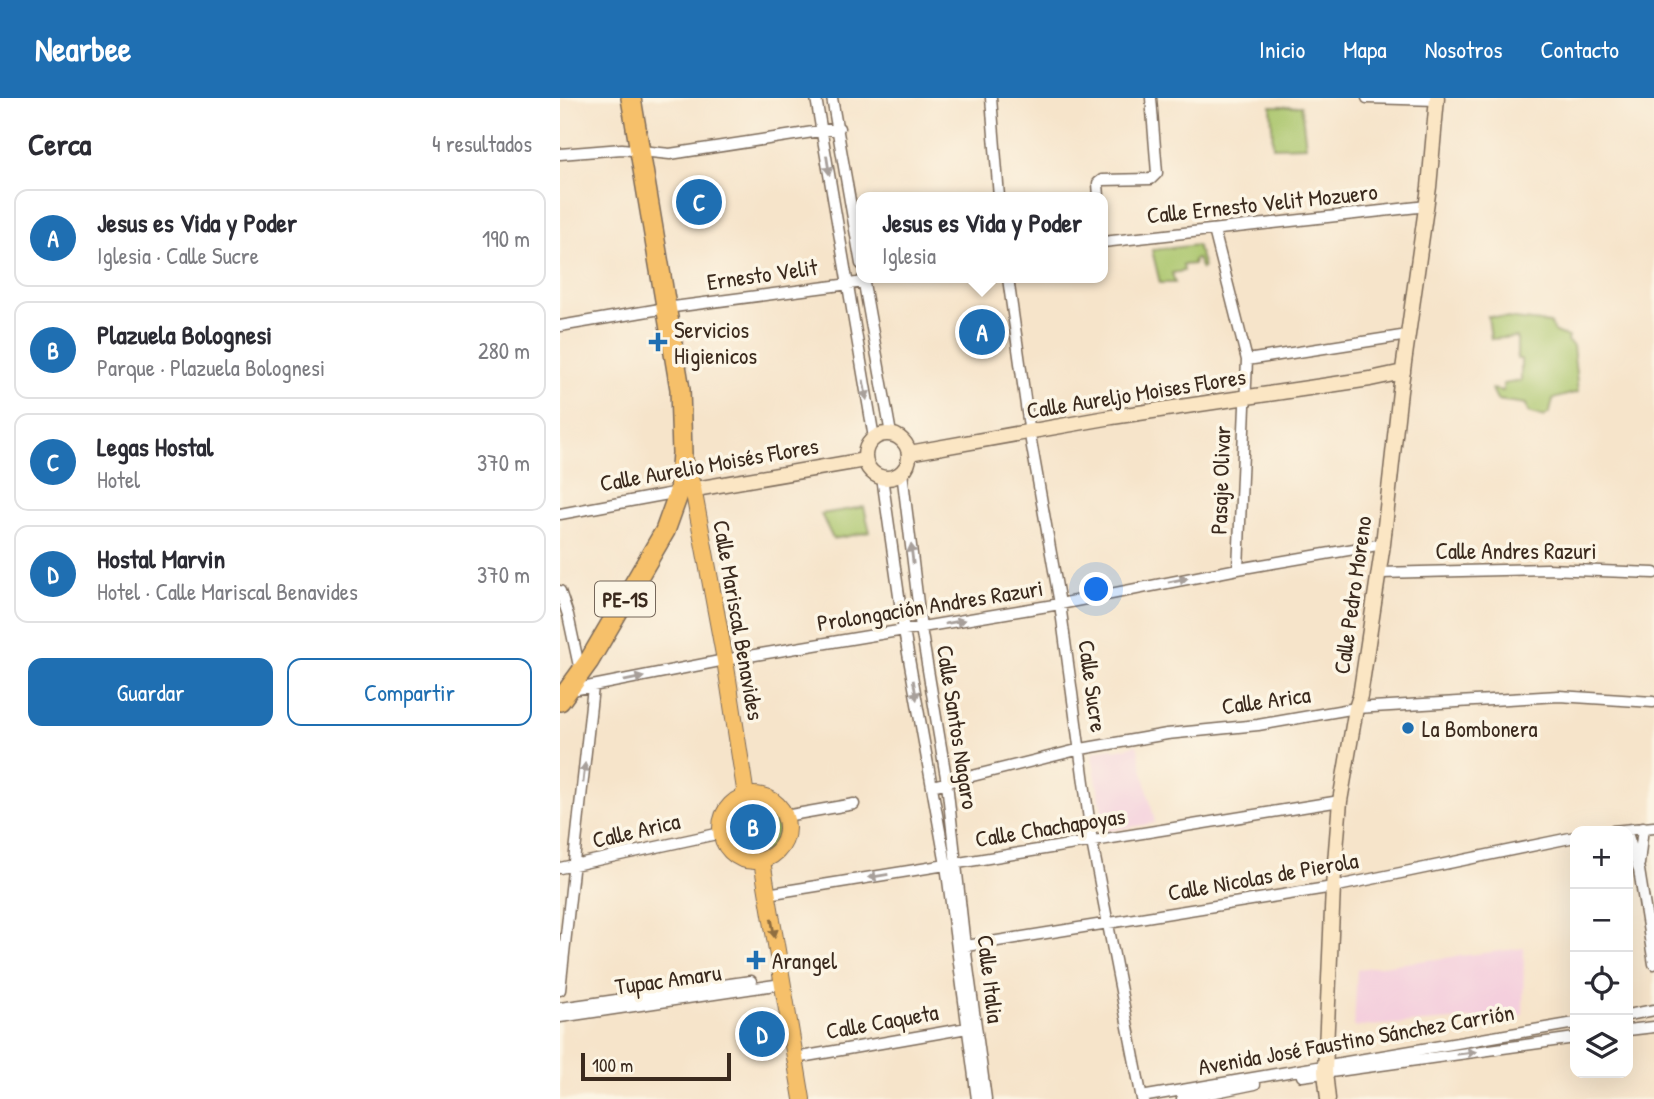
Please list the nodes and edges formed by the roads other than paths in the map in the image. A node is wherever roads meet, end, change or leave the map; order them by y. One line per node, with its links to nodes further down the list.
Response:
1 (631, 98): 10 (highway, PE-1S)
2 (816, 98): 9 (street)
3 (832, 98): 8 (street)
4 (991, 98): 12 (street)
5 (1151, 98): 13 (street)
6 (1367, 98): 7 (street)
7 (1437, 99): 14 (main road, Calle Pedro Moreno)
8 (839, 128): 9 (street); 16 (street)
9 (823, 131): 10 (street); 21 (street, one-way to 21)
10 (640, 150): 11 (street); 22 (highway, PE-1S)
11 (560, 154)
12 (999, 192)
13 (1099, 192)
14 (1427, 206): 15 (street, Calle Ernesto Velit Mozuero); 24 (main road, Calle Pedro Moreno)
15 (1214, 230): 17 (street, Calle Ernesto Velit Mozuero); 25 (street, Pasaje Olivar)
16 (856, 233)
17 (1108, 241)
18 (856, 282): 21 (street, Ernesto Velit)
19 (865, 283): 31 (street)
20 (1009, 283): 30 (street, Calle Sucre)
21 (846, 284): 22 (street, Ernesto Velit); 32 (street, one-way to 32)
22 (666, 308): 23 (street, Ernesto Velit); 37 (highway, PE-1S)
23 (560, 326)
24 (1409, 335): 25 (street); 26 (main road, Calle Pedro Moreno)
25 (1247, 360): 29 (street, Pasaje Olivar)
26 (1403, 372): 27 (main road, Calle Aureljo Moises Flores); 28 (main road, Calle Pedro Moreno)
27 (1370, 379): 28 (main road); 29 (main road, Calle Aureljo Moises Flores)
28 (1400, 391): 39 (main road, Calle Pedro Moreno)
29 (1245, 397): 30 (main road, Calle Aureljo Moises Flores); 40 (street, Pasaje Olivar)
30 (1030, 433): 33 (main road, Calle Aureljo Moises Flores); 44 (street, Calle Sucre)
31 (891, 434): 32 (main road); 33 (main road)
32 (874, 438): 34 (main road)
33 (909, 453): 35 (main road)
34 (865, 460): 36 (main road); 37 (main road, Calle Aurelio Moisés Flores)
35 (902, 472): 36 (main road); 45 (street, Calle Santos Nagaro, one-way to 35)
36 (882, 477): 46 (street, Calle Santos Nagaro)
37 (686, 490): 38 (street, Calle Aurelio Moisés Flores); 47 (main road, Calle Mariscal Benavides); 48 (highway, PE-1S)
38 (560, 514)
39 (1383, 544): 40 (street, Prolongación Andres Razuri); 41 (main road, Calle Pedro Moreno)
40 (1238, 569): 44 (street, Prolongación Andres Razuri, one-way to 40)
41 (1379, 573): 42 (street, Calle Andres Razuri); 52 (main road, Calle Pedro Moreno)
42 (1654, 573)
43 (560, 591): 48 (street)
44 (1060, 604): 45 (street, Prolongación Andres Razuri, one-way to 44); 53 (street, Calle Sucre)
45 (921, 628): 46 (street, Prolongación Andres Razuri); 54 (street, Calle Santos Nagaro)
46 (904, 631): 47 (street, Prolongación Andres Razuri); 55 (street, Calle Santos Nagaro, one-way to 55)
47 (724, 660): 49 (street, Prolongación Andres Razuri, one-way to 47); 56 (main road, Calle Mariscal Benavides)
48 (580, 671): 50 (highway, PE-1S)
49 (593, 687): 50 (street, Prolongación Andres Razuri); 67 (street, one-way to 49)
50 (564, 696)
51 (1653, 702): 52 (street, Calle Arica)
52 (1356, 708): 53 (street, Calle Arica); 57 (main road, Calle Pedro Moreno)
53 (1081, 749): 54 (street, Calle Arica); 63 (street, Calle Sucre)
54 (947, 783): 55 (street, Calle Arica); 66 (street, Calle Santos Nagaro)
55 (932, 786): 66 (street, Calle Santos Nagaro)
56 (746, 796): 59 (main road); 61 (main road)
57 (1340, 801): 63 (street, Calle Chachapoyas); 70 (main road, Calle Pedro Moreno)
58 (854, 803): 59 (street)
59 (785, 816): 65 (main road)
60 (1648, 827): 69 (street)
61 (721, 833): 65 (main road); 67 (street, Calle Arica)
62 (1570, 838): 70 (street, Calle Nicolas de Pierola)
63 (1092, 842): 66 (street, Calle Chachapoyas); 72 (street, Calle Sucre)
64 (1633, 851): 69 (street)
65 (762, 861): 71 (main road)
66 (951, 864): 71 (street, Calle Chachapoyas, one-way to 71); 73 (street, Calle Italia)
67 (574, 865): 68 (street, Calle Arica); 76 (street)
68 (560, 867)
69 (1639, 870): 74 (street)
70 (1333, 887): 72 (street, Calle Nicolas de Pierola); 87 (main road, Calle Pedro Moreno)
71 (767, 894): 75 (main road, one-way to 75)
72 (1108, 923): 73 (street, Calle Nicolas de Pierola); 91 (street, Calle Sucre)
73 (961, 947): 82 (street, Calle Italia)
74 (1654, 964)
75 (782, 980): 77 (street, Tupac Amaru); 80 (street, Tupac Amaru); 86 (main road)
76 (560, 990)
77 (560, 1008)
78 (1654, 1010): 79 (street)
79 (1633, 1014)
80 (560, 1017)
81 (1570, 1024): 87 (street, Avenida José Faustino Sánchez Carrión)
82 (972, 1027): 86 (street, Calle Caqueta); 89 (street, Calle Italia); 90 (street, Calle Italia)
83 (1654, 1027): 84 (street)
84 (1633, 1029)
85 (1570, 1039): 87 (street, Avenida José Faustino Sánchez Carrión, one-way to 85)
86 (795, 1058): 88 (main road)
87 (1325, 1068): 91 (street, Avenida José Faustino Sánchez Carrión); 92 (street, Avenida José Faustino Sánchez Carrión); 93 (main road, Calle Pedro Moreno)
88 (802, 1099)
89 (977, 1099)
90 (986, 1099)
91 (1144, 1099)
92 (1182, 1099)
93 (1328, 1099)

